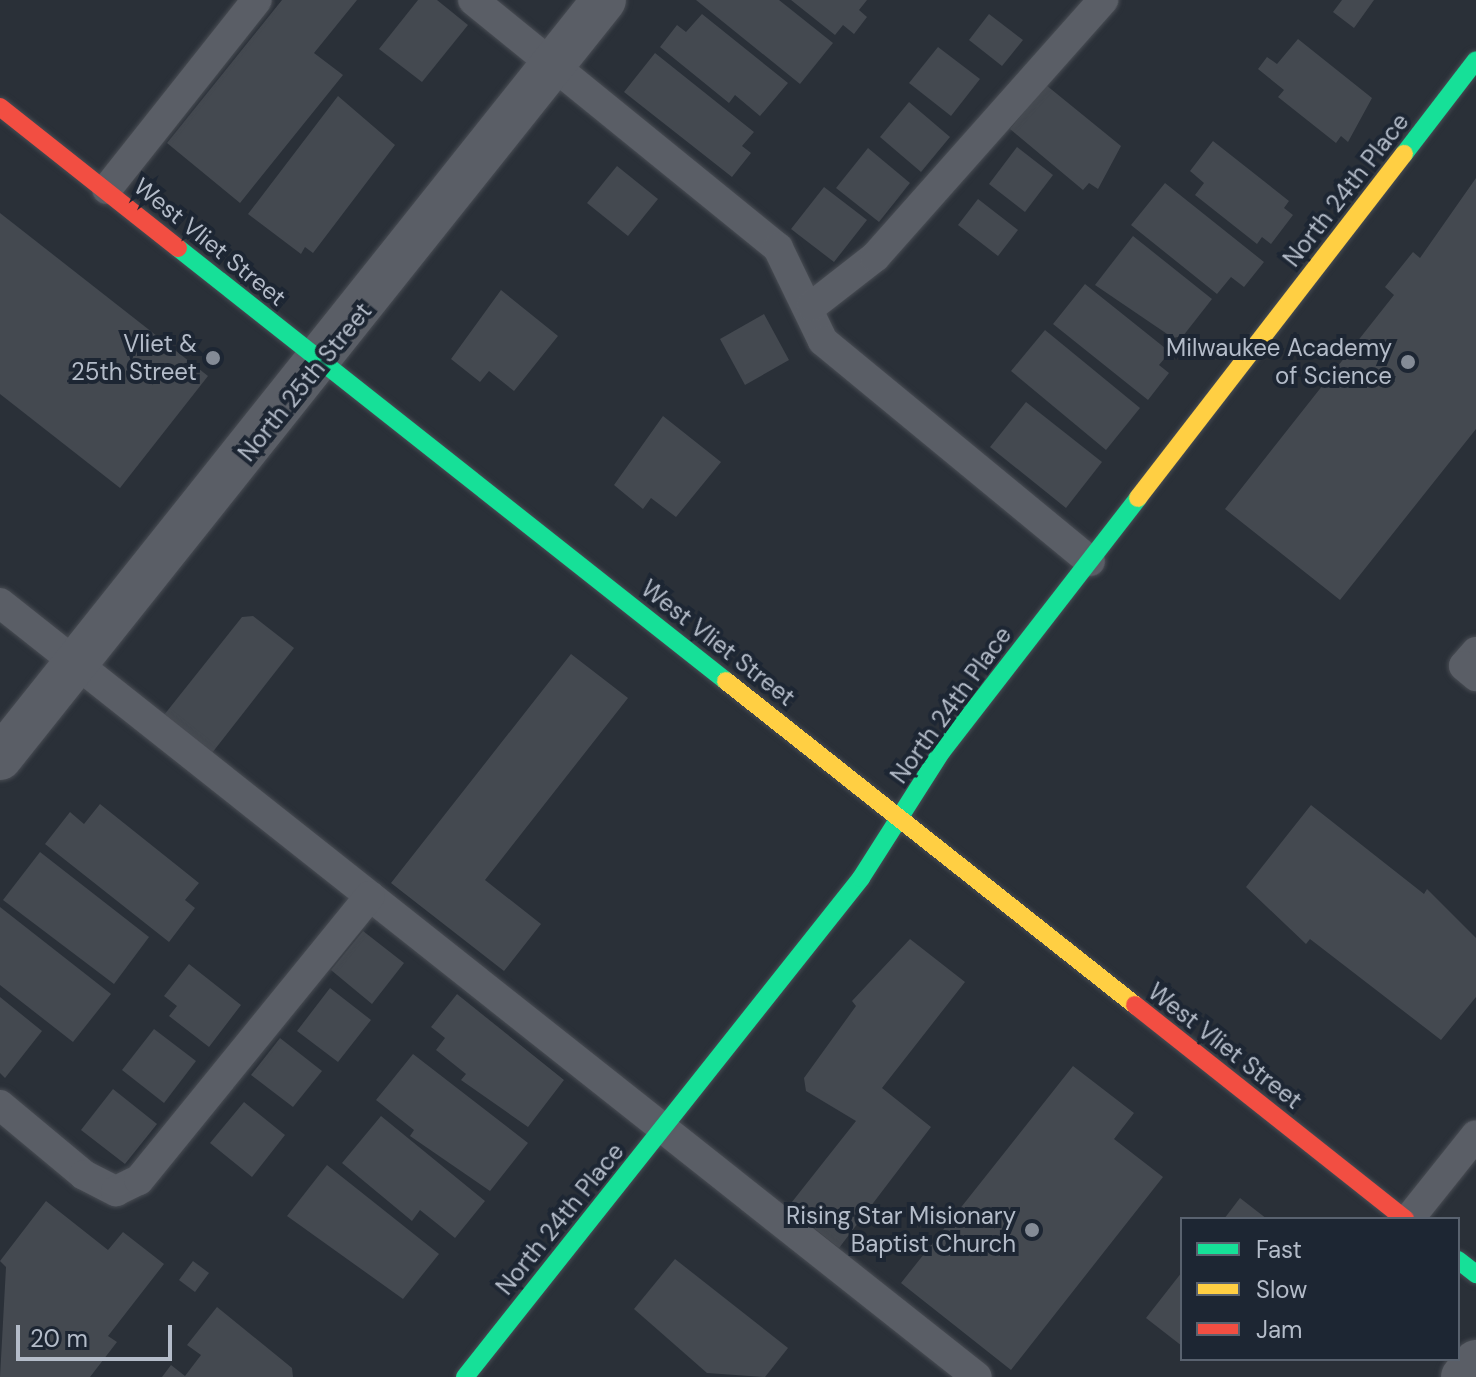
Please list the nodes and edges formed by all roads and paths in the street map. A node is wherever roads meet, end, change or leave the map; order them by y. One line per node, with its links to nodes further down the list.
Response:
1 (257, 0): 8 (lane)
2 (473, 0): 6 (lane)
3 (604, 0): 6 (street, North 25th Street)
4 (1103, 0): 9 (lane)
5 (1476, 60): 11 (street, North 24th Place)
6 (554, 63): 9 (lane); 10 (street, North 25th Street)
7 (0, 107): 8 (street, West Vliet Street)
8 (107, 189): 10 (street, West Vliet Street)
9 (812, 306): 11 (lane)
10 (322, 361): 14 (street, North 25th Street); 17 (street, West Vliet Street)
11 (1090, 561): 17 (street, North 24th Place)
12 (0, 603): 14 (lane)
13 (1476, 652): 15 (lane)
14 (75, 665): 16 (street, North 25th Street); 18 (lane)
15 (1476, 676)
16 (0, 758)
17 (898, 818): 20 (street, North 24th Place); 22 (street, West Vliet Street)
18 (370, 896): 19 (lane); 20 (lane)
19 (0, 1105)
20 (664, 1127): 27 (lane); 28 (street, North 24th Place)
21 (1476, 1135): 23 (lane)
22 (1404, 1217)
23 (1409, 1217)
24 (1460, 1262): 25 (street)
25 (1476, 1274)
26 (1476, 1362): 29 (street)
27 (970, 1375)
28 (465, 1377)
29 (1463, 1377)

